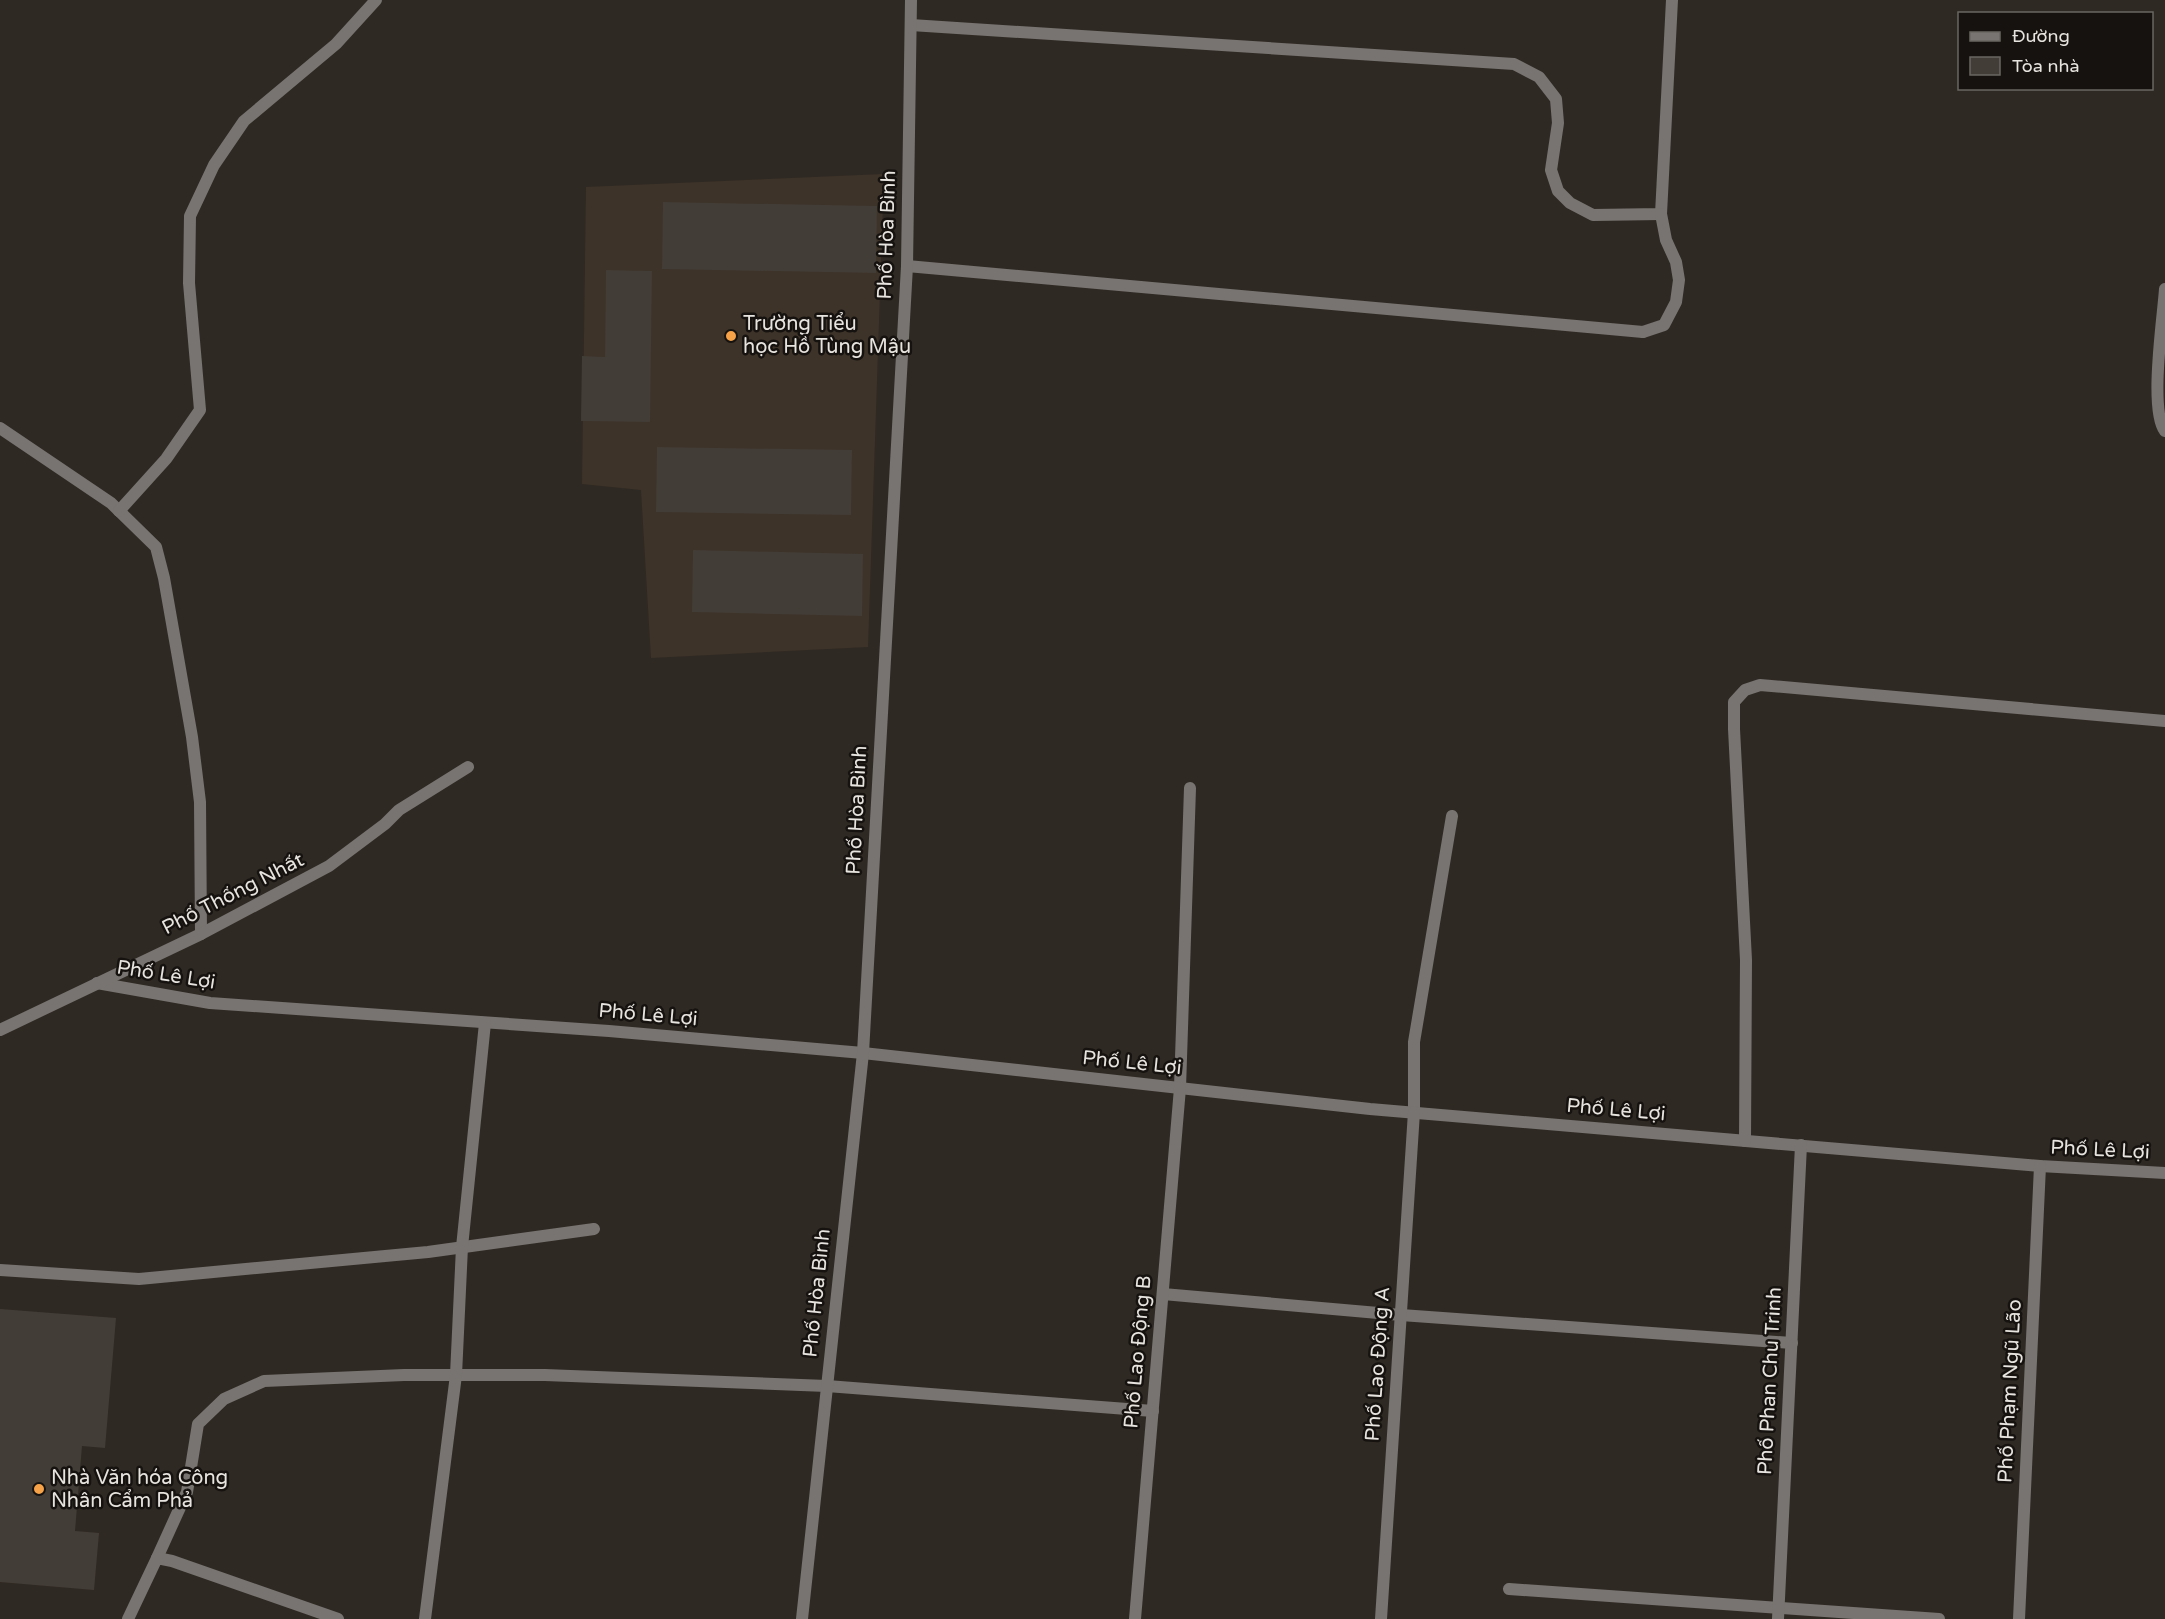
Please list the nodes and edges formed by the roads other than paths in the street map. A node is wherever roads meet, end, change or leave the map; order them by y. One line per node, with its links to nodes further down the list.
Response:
1 (376, 0): 10 (street)
2 (911, 0): 4 (street, Phố Hòa Bình)
3 (1672, 0): 5 (street)
4 (911, 25): 5 (street); 6 (street, Phố Hòa Bình)
5 (1661, 214): 6 (street)
6 (907, 266): 19 (street, Phố Hòa Bình)
7 (2165, 289): 9 (street)
8 (0, 428): 10 (street)
9 (2165, 431)
10 (119, 511): 15 (street)
11 (2165, 721): 22 (street)
12 (468, 767): 15 (street, Phố Thống Nhất)
13 (1190, 788): 20 (street, Phố Lao Động B)
14 (1452, 816): 21 (street, Phố Lao Động A)
15 (201, 934): 16 (street, Phố Thống Nhất)
16 (97, 983): 17 (street, Phố Lê Lợi); 18 (street, Phố Thống Nhất)
17 (485, 1023): 19 (street, Phố Lê Lợi); 27 (street)
18 (0, 1030)
19 (862, 1053): 20 (street, Phố Lê Lợi); 33 (street, Phố Hòa Bình)
20 (1180, 1088): 21 (street, Phố Lê Lợi); 29 (street, Phố Lao Động B)
21 (1413, 1112): 22 (street, Phố Lê Lợi); 30 (street, Phố Lao Động A)
22 (1745, 1141): 23 (street, Phố Lê Lợi)
23 (1801, 1145): 24 (street, Phố Lê Lợi); 31 (street, Phố Phan Chu Trinh)
24 (2040, 1166): 25 (street, Phố Lê Lợi); 45 (street, Phố Phạm Ngũ Lão)
25 (2165, 1173)
26 (594, 1229): 27 (street)
27 (462, 1247): 28 (street); 32 (street)
28 (0, 1270)
29 (1163, 1294): 30 (street); 34 (street, Phố Lao Động B)
30 (1401, 1315): 31 (street); 43 (street, Phố Lao Động A)
31 (1792, 1343): 37 (street, Phố Phan Chu Trinh)
32 (456, 1375): 33 (street); 35 (street); 40 (street)
33 (826, 1386): 34 (street); 41 (street, Phố Hòa Bình)
34 (1153, 1411): 42 (street, Phố Lao Động B)
35 (157, 1558): 38 (street); 39 (street)
36 (1509, 1589): 37 (street)
37 (1778, 1613): 44 (street)
38 (128, 1619)
39 (338, 1619)
40 (425, 1619)
41 (802, 1619)
42 (1135, 1619)
43 (1381, 1619)
44 (1939, 1619)
45 (2019, 1619)

